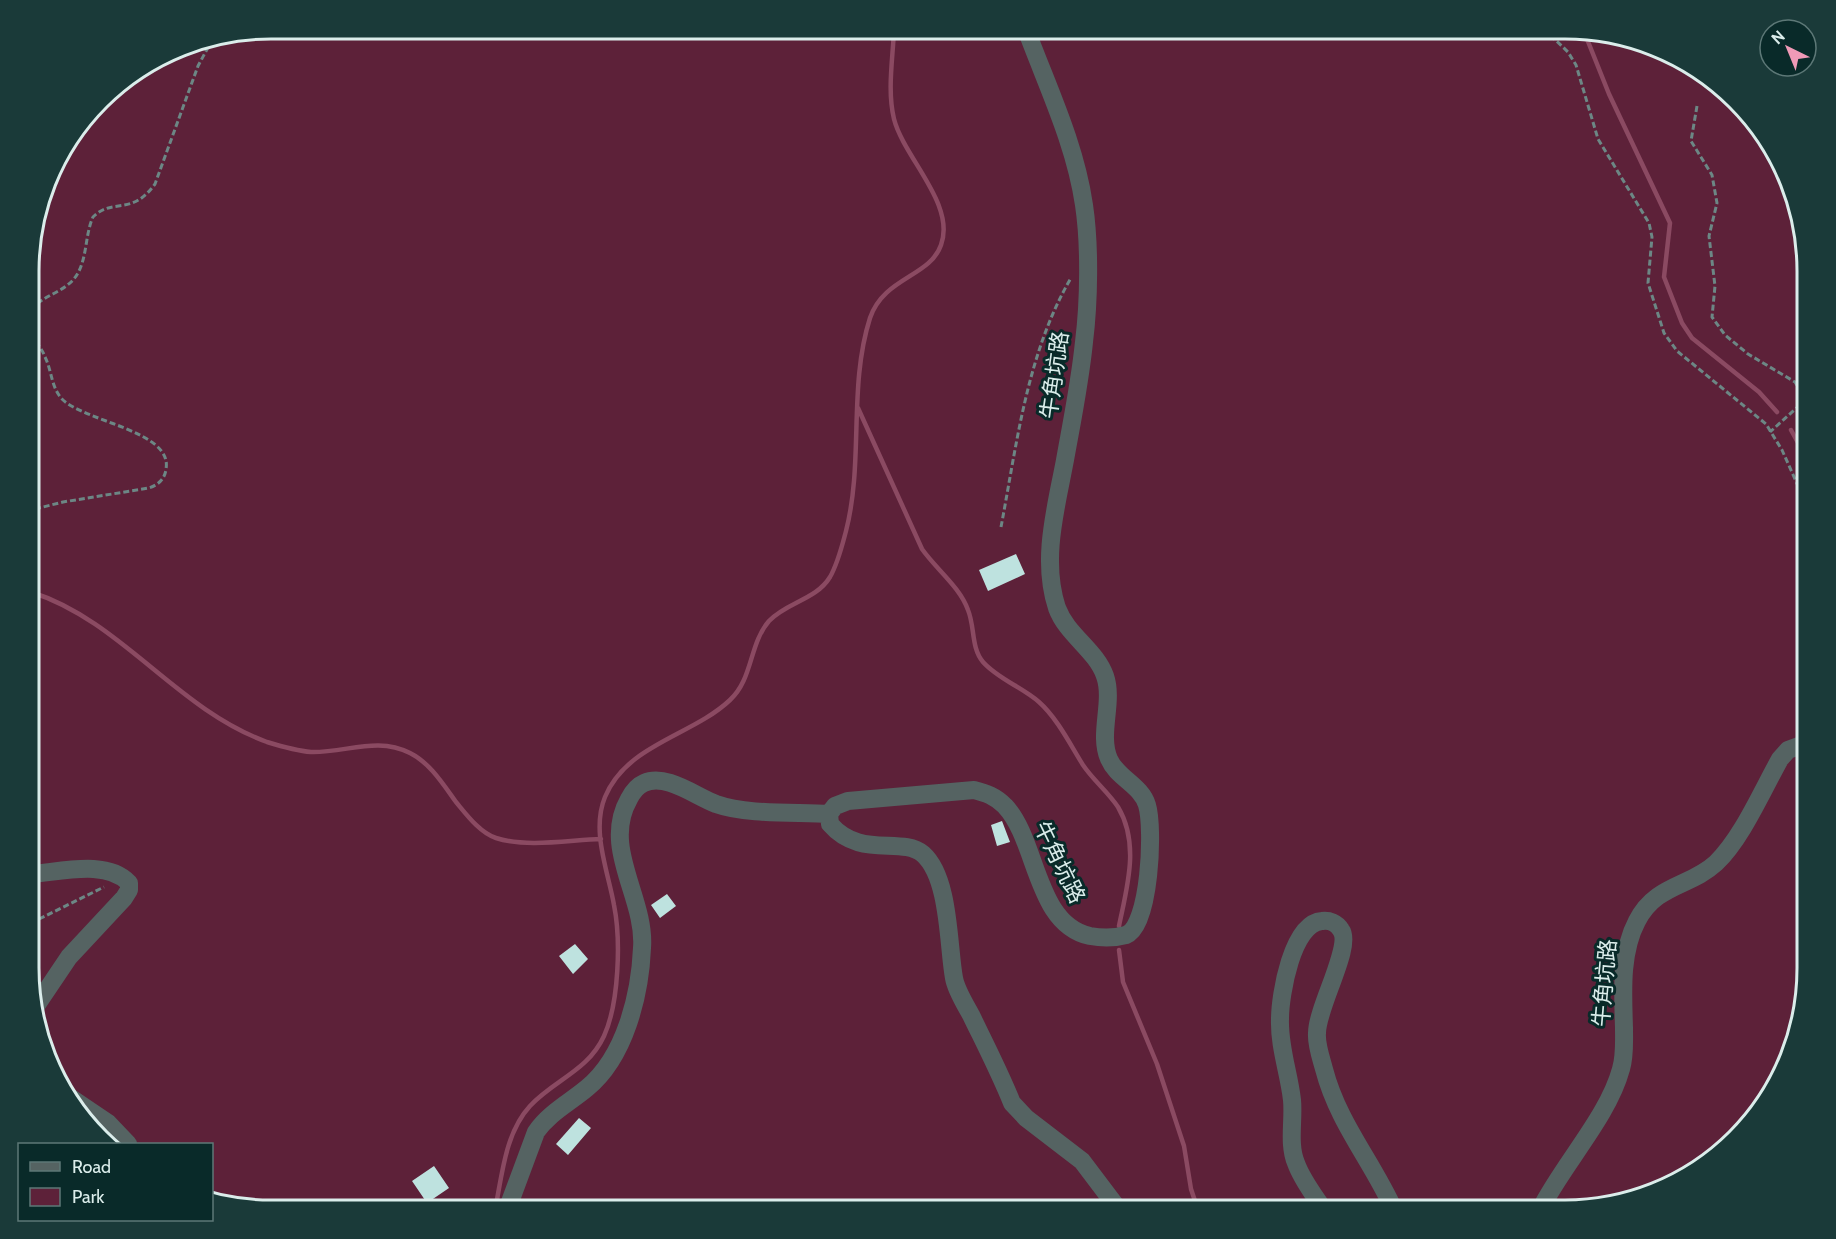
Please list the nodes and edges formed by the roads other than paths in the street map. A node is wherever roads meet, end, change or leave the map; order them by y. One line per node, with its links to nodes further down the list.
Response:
1 (1030, 39): 3 (street, 牛角坑路)
2 (1797, 747): 12 (street, 牛角坑路)
3 (829, 814): 8 (street); 9 (street)
4 (39, 874): 5 (street)
5 (41, 999)
6 (87, 1109): 7 (street)
7 (127, 1143)
8 (511, 1200)
9 (1111, 1200)
10 (1318, 1200): 11 (street)
11 (1389, 1200)
12 (1545, 1200)

